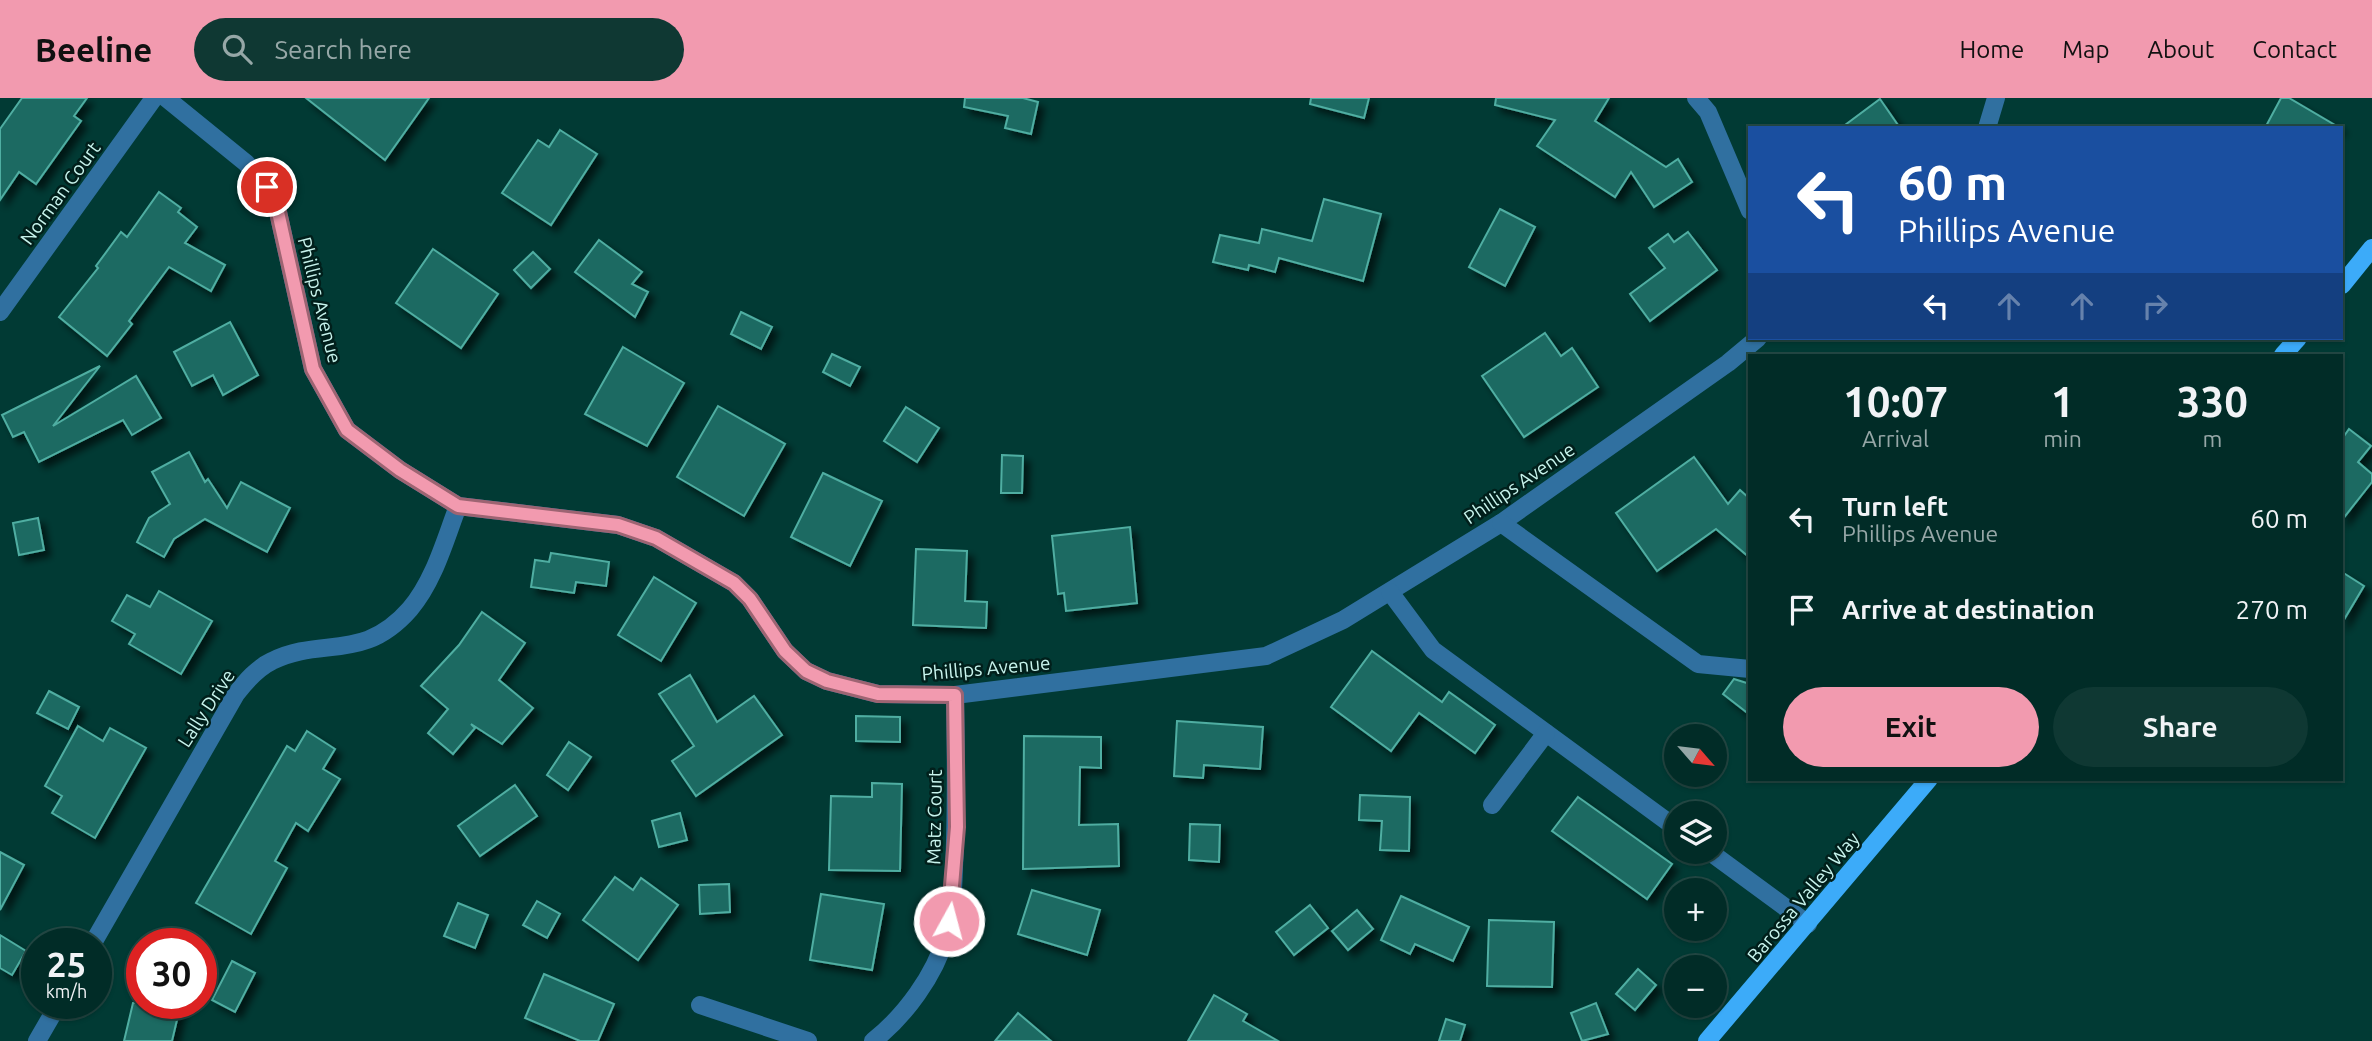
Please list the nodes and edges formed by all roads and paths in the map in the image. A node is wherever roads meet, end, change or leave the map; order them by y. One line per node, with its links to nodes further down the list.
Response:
1 (154, 98): 9 (street, Norman Court)
2 (166, 98): 13 (street, Phillips Avenue)
3 (1696, 98): 6 (street)
4 (1996, 98): 5 (street)
5 (1988, 126)
6 (1748, 206)
7 (2372, 248): 8 (main road)
8 (2343, 284)
9 (0, 312)
10 (1756, 340): 14 (street, Phillips Avenue)
11 (2296, 340): 12 (main road)
12 (2284, 354)
13 (458, 506): 17 (street, Phillips Avenue); 24 (street, Lally Drive)
14 (1501, 523): 15 (street, Phillips Avenue); 16 (street)
15 (1390, 592): 17 (street, Phillips Avenue); 18 (street)
16 (1748, 669)
17 (955, 695): 29 (street, Matz Court)
18 (1546, 733): 20 (street); 21 (street)
19 (1927, 781): 23 (main road, Barossa Valley Way)
20 (1492, 805)
21 (1664, 819)
22 (1727, 864): 23 (street)
23 (1808, 923): 30 (main road, Barossa Valley Way)
24 (102, 928)
25 (699, 1005): 28 (street)
26 (50, 1019): 27 (street)
27 (37, 1041)
28 (808, 1041)
29 (873, 1041)
30 (1707, 1041)

